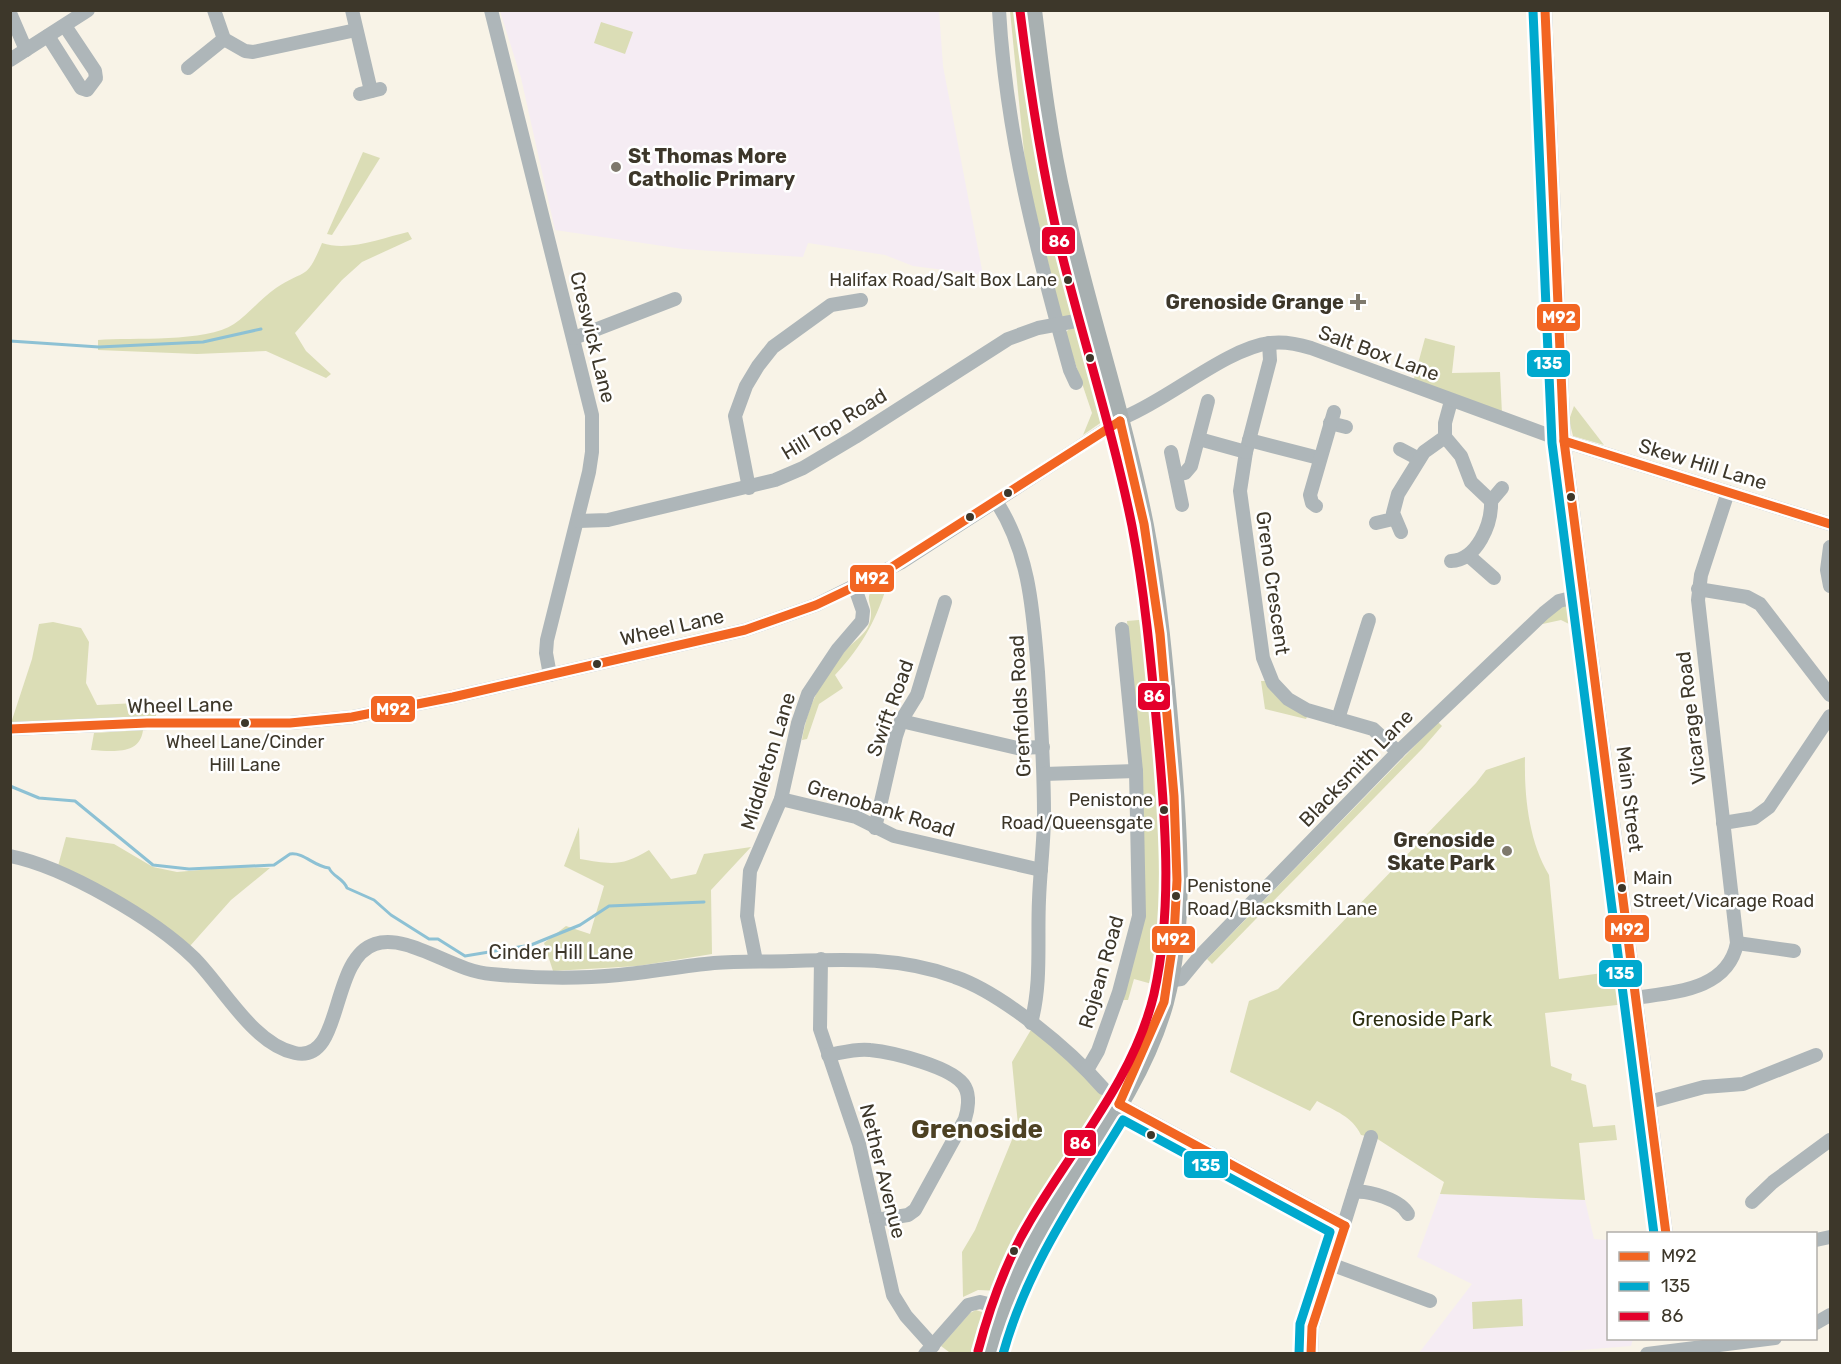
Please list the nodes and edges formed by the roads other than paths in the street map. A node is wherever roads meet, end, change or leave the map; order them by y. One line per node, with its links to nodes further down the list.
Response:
1 (88, 10): 9 (street)
2 (214, 10): 12 (street)
3 (351, 10): 10 (street)
4 (491, 10): 21 (street, Creswick Lane)
5 (999, 10): 20 (street)
6 (1032, 10): 19 (highway)
7 (1545, 10): 30 (street, Main Street)
8 (10, 13): 13 (street)
9 (65, 26): 11 (street); 11 (street)
10 (356, 30): 12 (street); 16 (street)
11 (48, 36): 13 (street)
12 (224, 39): 15 (street)
13 (26, 50): 14 (street)
14 (10, 60)
15 (188, 68)
16 (370, 92)
17 (675, 299): 21 (street)
18 (861, 300): 37 (street)
19 (1092, 318): 20 (street, Hill Top Road); 26 (highway)
20 (1057, 325): 23 (street); 37 (street, Hill Top Road)
21 (574, 338): 45 (street, Creswick Lane)
22 (1269, 343): 25 (street, Salt Box Lane); 26 (street, Salt Box Lane); 31 (street, Greno Crescent)
23 (1076, 383)
24 (1208, 401): 29 (street)
25 (1451, 401): 28 (street); 30 (street, Salt Box Lane)
26 (1120, 421): 40 (street, Wheel Lane); 79 (highway)
27 (1346, 427): 34 (street)
28 (1445, 437): 35 (street); 41 (street)
29 (1198, 440): 31 (street); 36 (street)
30 (1564, 441): 39 (street, Skew Hill Lane); 56 (street, Main Street)
31 (1248, 446): 34 (street); 63 (street, Greno Crescent)
32 (1400, 449): 35 (street)
33 (1170, 452): 36 (street)
34 (1319, 458): 43 (street)
35 (1419, 459): 44 (street)
36 (1176, 475): 42 (street)
37 (748, 488): 45 (street, Hill Top Road)
38 (1502, 488): 41 (street)
39 (1728, 492): 47 (street, Skew Hill Lane); 55 (street, Vicarage Road)
40 (996, 501): 54 (street, Wheel Lane); 66 (street, Grenfolds Road)
41 (1491, 501): 50 (street)
42 (1182, 505)
43 (1316, 506)
44 (1393, 519): 46 (street); 48 (street)
45 (578, 521): 60 (street, Creswick Lane)
46 (1376, 523)
47 (1830, 524)
48 (1401, 532)
49 (1830, 547): 53 (street)
50 (1469, 556): 51 (street); 52 (street)
51 (1450, 561)
52 (1494, 578)
53 (1830, 586)
54 (855, 588): 60 (street, Wheel Lane); 70 (street, Middleton Lane)
55 (1698, 589): 61 (street); 71 (street, Vicarage Road)
56 (1583, 595): 67 (street, Blacksmith Lane); 80 (street, Main Street)
57 (945, 602): 64 (street, Swift Road)
58 (1369, 620): 63 (street)
59 (1122, 629): 68 (street, Rojean Road)
60 (550, 675): 65 (street, Wheel Lane)
61 (1830, 695)
62 (1830, 716): 71 (street)
63 (1338, 719): 67 (street, Greno Crescent)
64 (902, 721): 66 (street); 72 (street, Swift Road)
65 (10, 729)
66 (1043, 747): 69 (street, Grenfolds Road)
67 (1398, 752): 79 (street, Blacksmith Lane)
68 (1136, 771): 69 (street); 84 (street, Rojean Road)
69 (1044, 774): 74 (street, Grenfolds Road)
70 (781, 799): 72 (street, Grenobank Road); 78 (street, Middleton Lane)
71 (1723, 823): 75 (street, Vicarage Road)
72 (875, 828): 74 (street, Grenobank Road)
73 (10, 856): 78 (street, Cinder Hill Lane)
74 (1041, 870): 81 (street, Grenfolds Road)
75 (1737, 943): 76 (street); 80 (street)
76 (1794, 951)
77 (821, 959): 78 (street, Cinder Hill Lane); 81 (street, Cinder Hill Lane); 82 (street, Nether Avenue)
78 (756, 962)
79 (1168, 981): 87 (highway)
80 (1635, 998): 86 (street, Main Street)
81 (1031, 1023): 84 (street, Cinder Hill Lane)
82 (828, 1055): 93 (street, Nether Avenue); 93 (street)
83 (1816, 1055): 86 (street)
84 (1087, 1070): 85 (street, Cinder Hill Lane)
85 (1103, 1088)
86 (1649, 1102): 95 (street, Main Street)
87 (1119, 1104): 94 (street); 98 (highway)
88 (1371, 1137): 90 (street)
89 (1830, 1140): 91 (street)
90 (1354, 1192): 92 (street); 94 (street)
91 (1752, 1202)
92 (1408, 1214)
93 (876, 1220): 101 (street, Nether Avenue)
94 (1346, 1226): 96 (street)
95 (1666, 1232)
96 (1333, 1265): 97 (street); 103 (street)
97 (1430, 1301)
98 (1004, 1308): 101 (street); 102 (highway)
99 (1754, 1340): 100 (street)
100 (1682, 1347): 104 (street)
101 (929, 1349)
102 (990, 1353)
103 (1311, 1353)
104 (1647, 1353)

